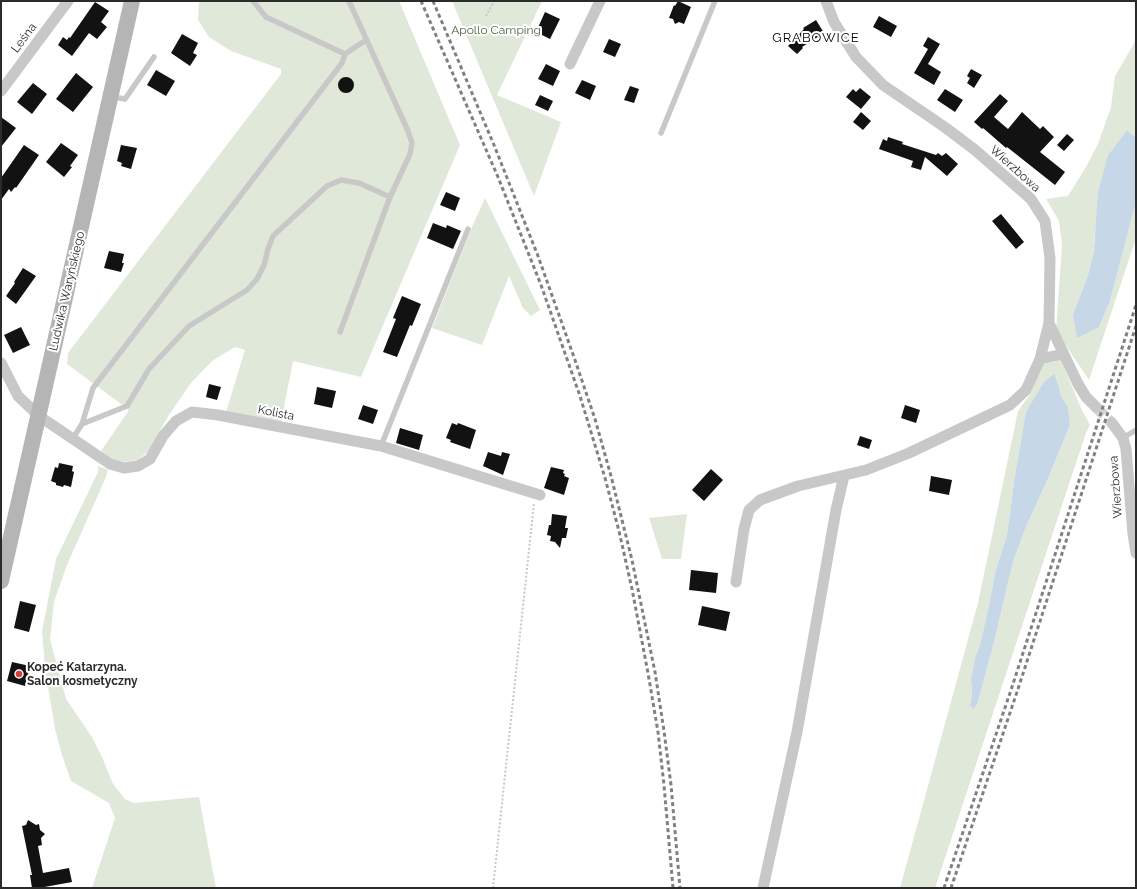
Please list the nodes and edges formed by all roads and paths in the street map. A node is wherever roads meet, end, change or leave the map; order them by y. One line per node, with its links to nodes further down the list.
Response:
1 (68, 1): 14 (street, Leśna)
2 (132, 1): 15 (street, Ludwika Waryńskiego)
3 (253, 1): 11 (lane)
4 (349, 1): 10 (lane)
5 (494, 1): 9 (path)
6 (600, 1): 13 (street)
7 (715, 1): 16 (lane)
8 (826, 1): 19 (street, Wierzbowa)
9 (486, 16)
10 (366, 40): 11 (lane); 17 (lane)
11 (345, 54): 27 (lane)
12 (154, 57): 15 (lane)
13 (570, 64)
14 (1, 91)
15 (110, 97): 25 (street, Ludwika Waryńskiego)
16 (661, 133)
17 (390, 197): 20 (lane); 27 (lane)
18 (468, 229): 31 (lane)
19 (1049, 323): 21 (street, Wierzbowa); 22 (street)
20 (340, 332)
21 (1063, 354): 22 (street); 24 (street, Wierzbowa)
22 (1040, 359): 32 (street)
23 (1, 363): 25 (street, Kolista)
24 (1096, 407)
25 (39, 416): 29 (street, Kolista); 35 (street, Ludwika Waryńskiego)
26 (1112, 423): 30 (street, Wierzbowa)
27 (82, 424): 29 (lane)
28 (1136, 430): 30 (lane)
29 (73, 438): 31 (street, Kolista)
30 (1123, 438): 34 (street, Wierzbowa)
31 (381, 446): 33 (street, Kolista)
32 (844, 476): 36 (street); 38 (street)
33 (537, 495): 37 (path)
34 (1136, 553)
35 (1, 581)
36 (736, 582)
37 (493, 888)
38 (762, 888)

